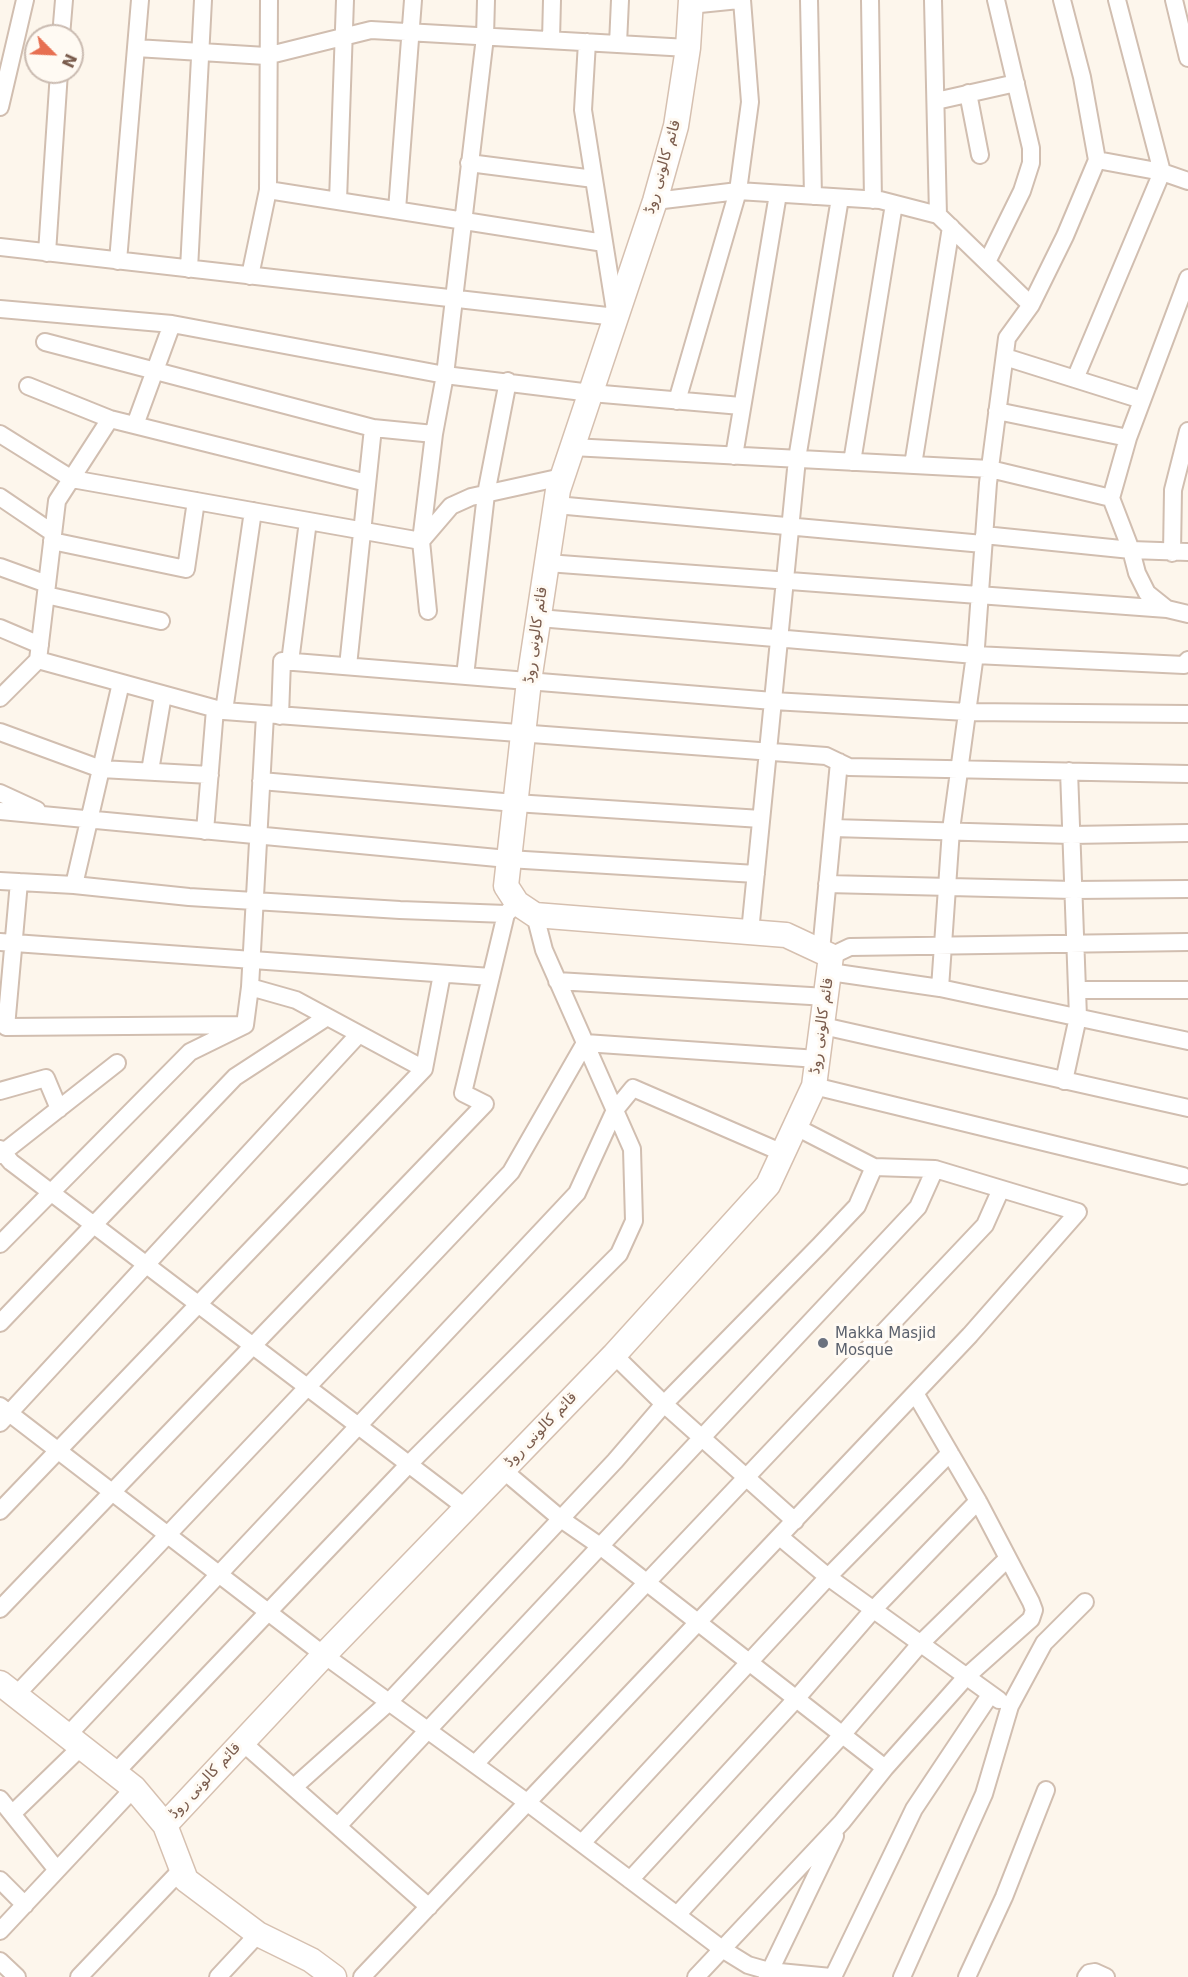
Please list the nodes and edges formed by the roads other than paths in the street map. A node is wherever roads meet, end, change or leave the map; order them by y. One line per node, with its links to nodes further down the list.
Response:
1 (25, 0): 36 (street)
2 (64, 0): 20 (street)
3 (140, 0): 27 (street)
4 (202, 0): 29 (street)
5 (269, 0): 30 (street)
6 (345, 0): 22 (street)
7 (413, 0): 21 (street)
8 (486, 0): 23 (street)
9 (552, 0): 24 (street)
10 (620, 0): 26 (street)
11 (741, 0): 19 (street); 44 (street)
12 (809, 0): 46 (street)
13 (870, 0): 48 (street)
14 (933, 0): 35 (street)
15 (996, 0): 32 (street)
16 (1062, 0): 38 (street)
17 (1117, 0): 40 (street)
18 (1174, 0): 31 (street)
19 (690, 3): 28 (street, قائم کالونی روڈ)
20 (62, 24)
21 (412, 32): 22 (street); 23 (street); 52 (street)
22 (345, 37): 30 (street); 49 (street)
23 (485, 37): 24 (street); 39 (street)
24 (551, 40): 25 (street)
25 (587, 42): 26 (street); 41 (street)
26 (618, 44): 28 (street)
27 (136, 48): 29 (street); 59 (street)
28 (688, 48): 50 (street, قائم کالونی روڈ)
29 (202, 52): 30 (street); 61 (street)
30 (267, 56): 43 (street)
31 (1188, 58)
32 (1016, 83): 34 (street); 60 (street)
33 (58, 84): 58 (street)
34 (968, 93): 35 (street); 37 (street)
35 (936, 101): 53 (street)
36 (0, 107)
37 (980, 155)
38 (1097, 160): 40 (street); 65 (street)
39 (469, 163): 41 (street); 54 (street)
40 (1162, 172): 42 (street); 73 (street)
41 (594, 179): 56 (street)
42 (1188, 181)
43 (268, 190): 49 (street); 62 (street)
44 (738, 191): 45 (street); 50 (street); 78 (street)
45 (778, 194): 46 (street); 79 (street)
46 (813, 196): 47 (street)
47 (840, 198): 48 (street); 90 (street)
48 (873, 200): 51 (street)
49 (338, 201): 52 (street)
50 (655, 201): 67 (street, قائم کالونی روڈ)
51 (894, 204): 53 (street); 91 (street)
52 (397, 210): 54 (street)
53 (938, 214): 55 (street)
54 (462, 221): 56 (street); 64 (street)
55 (951, 227): 60 (street); 92 (street)
56 (604, 243): 67 (street)
57 (0, 247): 58 (street)
58 (47, 253): 59 (street)
59 (118, 261): 61 (street)
60 (987, 262): 65 (street)
61 (189, 269): 62 (street)
62 (250, 276): 64 (street)
63 (1188, 278): 77 (street)
64 (452, 298): 67 (street); 72 (street)
65 (1031, 305): 70 (street)
66 (0, 309): 68 (street)
67 (616, 317): 76 (street, قائم کالونی روڈ)
68 (172, 324): 71 (street); 72 (street)
69 (45, 342): 71 (street)
70 (1005, 357): 73 (street); 80 (street)
71 (156, 371): 82 (street); 83 (street)
72 (445, 375): 74 (street); 86 (street)
73 (1075, 379): 77 (street)
74 (508, 381): 76 (street); 97 (street)
75 (28, 386): 81 (street)
76 (591, 393): 78 (street); 88 (street, قائم کالونی روڈ)
77 (1142, 400): 87 (street)
78 (677, 401): 79 (street)
79 (741, 406): 89 (street)
80 (998, 411): 87 (street); 93 (street)
81 (110, 419): 82 (street); 95 (street)
82 (135, 425): 96 (street)
83 (373, 428): 86 (street); 96 (street)
84 (1188, 430): 110 (street)
85 (0, 434): 95 (street)
86 (434, 434): 108 (street)
87 (1128, 438): 99 (street)
88 (572, 447): 89 (street); 94 (street, قائم کالونی روڈ)
89 (734, 456): 90 (street)
90 (797, 459): 91 (street); 104 (street)
91 (852, 462): 92 (street)
92 (913, 465): 93 (street)
93 (990, 469): 99 (street); 107 (street)
94 (562, 477): 97 (street); 101 (street, قائم کالونی روڈ)
95 (72, 479): 100 (street); 106 (street)
96 (367, 483): 105 (street)
97 (486, 494): 108 (street); 128 (street)
98 (0, 497): 106 (street)
99 (1111, 498): 109 (street)
100 (196, 501): 102 (street); 106 (street)
101 (556, 505): 104 (street); 111 (street, قائم کالونی روڈ)
102 (253, 511): 103 (street); 134 (street)
103 (308, 521): 105 (street); 126 (street)
104 (791, 527): 107 (street); 113 (street)
105 (362, 531): 108 (street); 127 (street)
106 (53, 537): 114 (street)
107 (984, 539): 109 (street); 115 (street)
108 (421, 541): 117 (street)
109 (1131, 550): 110 (street); 116 (street)
110 (1180, 553)
111 (547, 563): 113 (street); 119 (street, قائم کالونی روڈ)
112 (0, 567): 114 (street)
113 (786, 580): 115 (street); 122 (street)
114 (47, 589): 120 (street); 123 (street)
115 (980, 596): 116 (street); 124 (street)
116 (1167, 609): 118 (street)
117 (428, 611)
118 (1188, 614)
119 (539, 618): 122 (street); 129 (street, قائم کالونی روڈ)
120 (161, 621)
121 (0, 628): 123 (street)
122 (781, 636): 124 (street); 133 (street)
123 (39, 653): 130 (street); 132 (street)
124 (975, 655): 125 (street); 135 (street)
125 (1188, 660)
126 (290, 662): 127 (street); 137 (street)
127 (348, 666): 128 (street)
128 (465, 676): 129 (street)
129 (529, 681): 133 (street); 139 (street, قائم کالونی روڈ)
130 (121, 683): 131 (street); 143 (street)
131 (163, 694): 134 (street); 144 (street)
132 (0, 698)
133 (773, 701): 135 (street); 140 (street)
134 (219, 710): 137 (street); 147 (street)
135 (967, 712): 136 (street); 142 (street)
136 (1188, 714)
137 (272, 715): 139 (street); 148 (street)
138 (0, 732): 143 (street)
139 (523, 736): 140 (street); 150 (street, قائم کالونی روڈ)
140 (768, 753): 141 (street); 153 (street)
141 (839, 762): 142 (street); 155 (street)
142 (960, 768): 145 (street); 157 (street)
143 (101, 769): 144 (street); 154 (street)
144 (150, 771): 147 (street)
145 (1069, 771): 146 (street); 159 (street)
146 (1188, 774)
147 (210, 775): 156 (street)
148 (261, 781): 150 (street); 160 (street)
149 (0, 794): 152 (street)
150 (515, 803): 153 (street); 161 (street, قائم کالونی روڈ)
151 (0, 811): 152 (street)
152 (48, 816): 154 (street)
153 (761, 819): 162 (street)
154 (89, 820): 156 (street); 166 (street)
155 (833, 828): 157 (street); 165 (street)
156 (206, 831): 160 (street)
157 (951, 831): 159 (street); 167 (street)
158 (1188, 833): 159 (street)
159 (1071, 835): 169 (street)
160 (257, 836): 161 (street); 170 (street)
161 (508, 859): 162 (street); 171 (street, قائم کالونی روڈ)
162 (756, 874): 172 (street)
163 (0, 881): 164 (street)
164 (19, 882): 166 (street); 174 (street)
165 (827, 884): 167 (street); 178 (street)
166 (74, 885): 170 (street)
167 (947, 887): 169 (street); 176 (street)
168 (1188, 889): 169 (street)
169 (1073, 890): 175 (street)
170 (253, 901): 171 (street); 177 (street)
171 (520, 911): 172 (street); 180 (street); 181 (street)
172 (750, 932): 178 (street)
173 (1188, 942): 175 (street)
174 (6, 943): 177 (street); 189 (street)
175 (1075, 944): 176 (street); 184 (street)
176 (943, 945): 178 (street); 183 (street)
177 (251, 959): 179 (street); 182 (street)
178 (827, 960): 183 (street); 186 (street, قائم کالونی روڈ)
179 (442, 974): 180 (street); 196 (street)
180 (491, 977): 216 (street)
181 (557, 981): 186 (street); 193 (street)
182 (250, 987): 187 (street); 189 (street)
183 (940, 988): 188 (street)
184 (1077, 990): 185 (street); 188 (street)
185 (1188, 990)
186 (827, 997): 190 (street, قائم کالونی روڈ)
187 (327, 1017): 191 (street); 211 (street)
188 (1078, 1017): 192 (street); 197 (street)
189 (245, 1025): 210 (street)
190 (824, 1026): 194 (street, قائم کالونی روڈ); 197 (street)
191 (359, 1034): 196 (street); 213 (street)
192 (1188, 1041)
193 (585, 1043): 194 (street); 202 (street); 218 (street)
194 (818, 1059): 198 (street, قائم کالونی روڈ)
195 (117, 1063): 201 (street)
196 (424, 1069): 214 (street)
197 (1064, 1081): 200 (street)
198 (814, 1086): 203 (street, قائم کالونی روڈ); 208 (street)
199 (0, 1091): 201 (street)
200 (1188, 1108)
201 (59, 1109): 204 (street)
202 (615, 1110): 205 (street); 222 (street); 226 (street)
203 (796, 1127): 205 (street, قائم کالونی روڈ); 206 (street)
204 (1, 1152): 210 (street)
205 (783, 1153): 217 (street, قائم کالونی روڈ)
206 (874, 1167): 207 (street); 220 (street)
207 (935, 1168): 209 (street); 223 (street)
208 (1183, 1176)
209 (1001, 1189): 219 (street); 228 (street)
210 (51, 1193): 211 (street); 212 (street)
211 (94, 1225): 213 (street); 215 (street)
212 (0, 1244)
213 (146, 1265): 214 (street); 221 (street)
214 (198, 1304): 216 (street); 224 (street)
215 (0, 1323)
216 (253, 1346): 218 (street); 229 (street)
217 (614, 1354): 220 (street); 227 (street, قائم کالونی روڈ)
218 (308, 1387): 222 (street); 235 (street)
219 (915, 1393): 225 (street); 234 (street)
220 (664, 1404): 223 (street); 233 (street)
221 (3, 1414): 224 (street)
222 (357, 1425): 226 (street); 239 (street)
223 (702, 1436): 228 (street); 237 (street)
224 (58, 1450): 229 (street); 232 (street)
225 (950, 1453): 230 (street); 240 (street)
226 (409, 1464): 231 (street); 245 (street)
227 (503, 1470): 231 (street, قائم کالونی روڈ); 233 (street)
228 (747, 1477): 234 (street); 241 (street)
229 (113, 1491): 235 (street); 243 (street)
230 (978, 1501): 238 (street); 244 (street)
231 (465, 1507): 248 (street, قائم کالونی روڈ)
232 (0, 1511)
233 (561, 1519): 237 (street); 254 (street)
234 (795, 1521): 236 (street)
235 (169, 1534): 239 (street); 251 (street)
236 (780, 1537): 240 (street); 246 (street)
237 (600, 1546): 241 (street); 256 (street)
238 (1007, 1558): 247 (street); 250 (street)
239 (218, 1572): 245 (street); 258 (street)
240 (828, 1577): 244 (street); 249 (street)
241 (647, 1583): 246 (street); 260 (street)
242 (1085, 1602): 255 (street)
243 (0, 1609)
244 (873, 1610): 247 (street); 253 (street)
245 (268, 1612): 248 (street); 262 (street)
246 (699, 1623): 249 (street); 267 (street)
247 (920, 1644): 250 (street); 257 (street)
248 (324, 1655): 254 (street); 259 (street, قائم کالونی روڈ)
249 (751, 1664): 253 (street); 272 (street)
250 (966, 1677): 252 (street); 261 (street)
251 (8, 1689): 258 (street)
252 (990, 1695): 255 (street); 291 (street)
253 (796, 1699): 257 (street); 276 (street)
254 (388, 1703): 256 (street); 263 (street)
255 (1010, 1706): 292 (street)
256 (426, 1729): 260 (street); 271 (street)
257 (842, 1735): 261 (street); 279 (street)
258 (74, 1741): 262 (street); 268 (street)
259 (242, 1742): 263 (street); 270 (street, قائم کالونی روڈ)
260 (475, 1764): 267 (street)
261 (885, 1768): 269 (street)
262 (115, 1773): 264 (street)
263 (294, 1787): 271 (street)
264 (134, 1788): 270 (street); 274 (street)
265 (1046, 1790): 293 (street)
266 (0, 1799): 268 (street)
267 (528, 1803): 272 (street); 278 (street)
268 (12, 1814): 274 (street)
269 (842, 1822): 282 (street); 284 (street)
270 (165, 1825): 273 (street, قائم کالونی روڈ)
271 (338, 1826): 278 (street)
272 (582, 1843): 276 (street)
273 (182, 1869): 281 (street, قائم کالونی روڈ); 286 (street)
274 (57, 1870): 277 (street)
275 (0, 1880): 277 (street)
276 (630, 1880): 279 (street)
277 (25, 1905): 280 (street)
278 (429, 1907): 289 (street)
279 (677, 1916): 282 (street)
280 (0, 1931)
281 (258, 1934): 287 (street); 288 (street, قائم کالونی روڈ)
282 (722, 1949): 284 (street); 290 (street)
283 (0, 1961): 285 (street)
284 (768, 1974): 291 (street)
285 (17, 1977)
286 (79, 1977)
287 (218, 1977)
288 (334, 1977)
289 (362, 1977)
290 (696, 1977)
291 (832, 1977)
292 (902, 1977)
293 (967, 1977)
294 (1086, 1977): 295 (street)
295 (1106, 1977)

